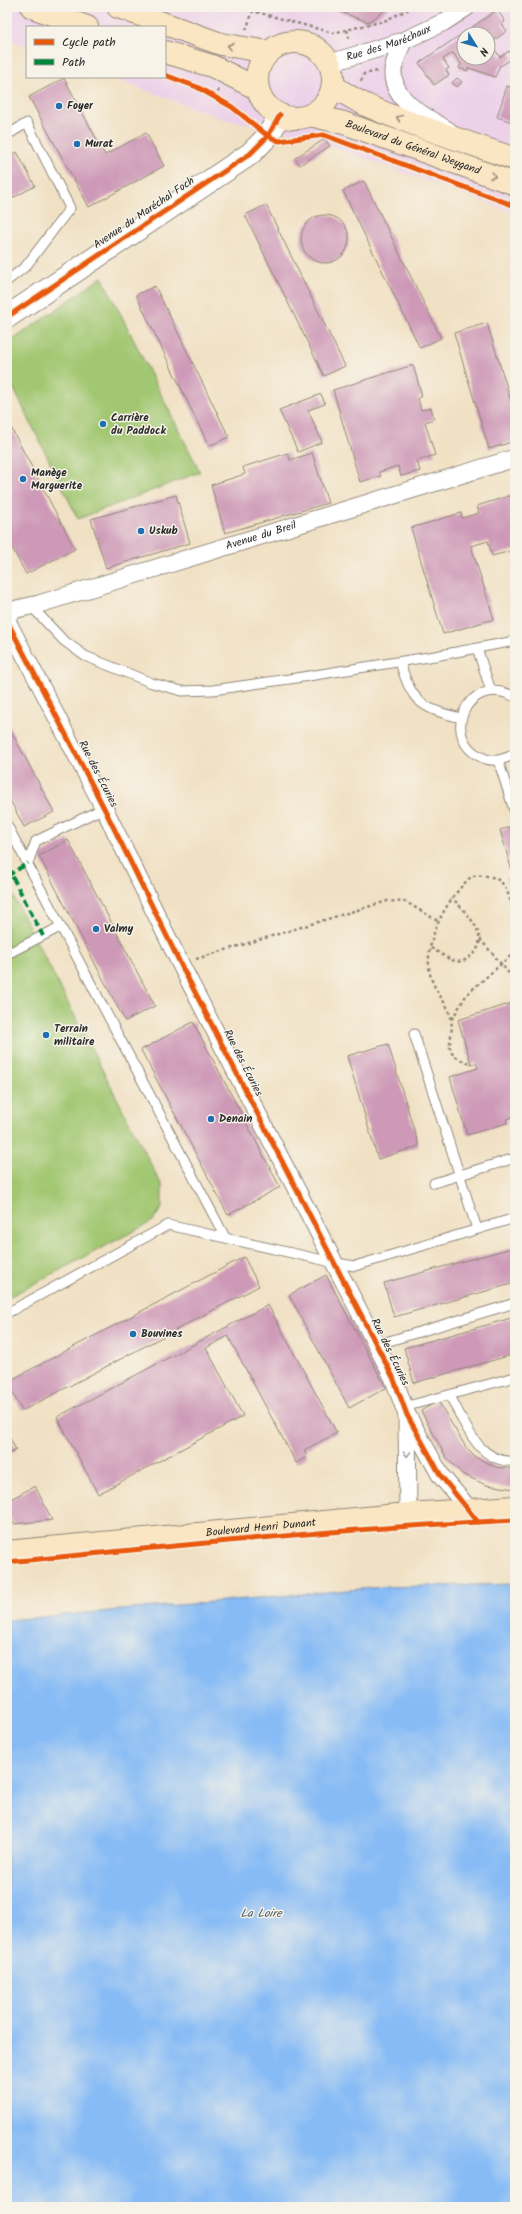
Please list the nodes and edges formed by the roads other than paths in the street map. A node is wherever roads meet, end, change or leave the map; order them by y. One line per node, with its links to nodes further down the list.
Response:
1 (32, 7): 4 (main road)
2 (118, 7): 7 (main road, one-way to 2)
3 (467, 7): 5 (street, Rue des Maréchaux)
4 (84, 26)
5 (403, 41): 8 (street, Rue des Maréchaux); 14 (street)
6 (166, 52): 10 (main road)
7 (268, 52): 8 (main road); 10 (main road)
8 (330, 63): 9 (main road)
9 (333, 85): 12 (main road); 14 (main road, Boulevard du Général Weygand, one-way to 9)
10 (258, 89): 11 (main road)
11 (280, 115): 12 (main road); 18 (street, Avenue du Maréchal Foch)
12 (310, 115): 16 (main road, Boulevard du Général Weygand, one-way to 16)
13 (7, 134): 17 (lane)
14 (471, 145): 15 (main road, Boulevard du Général Weygand)
15 (515, 159)
16 (515, 184)
17 (7, 281)
18 (7, 316)
19 (515, 458): 20 (street, Avenue du Breil)
20 (31, 606): 21 (street, Avenue du Breil); 25 (lane)
21 (7, 614)
22 (7, 621): 31 (street, Rue des Écuries)
23 (515, 641): 24 (lane)
24 (477, 648): 25 (lane); 26 (lane)
25 (400, 662): 28 (lane)
26 (491, 691): 27 (lane); 28 (lane)
27 (515, 697)
28 (461, 718): 30 (lane)
29 (515, 753): 30 (lane)
30 (498, 760): 32 (lane)
31 (104, 808): 34 (lane); 44 (street, Rue des Écuries)
32 (515, 813)
33 (7, 825): 34 (lane)
34 (28, 863): 35 (lane)
35 (60, 927): 36 (lane); 43 (lane)
36 (7, 954)
37 (414, 1034): 39 (lane)
38 (515, 1158): 39 (lane)
39 (459, 1175): 40 (lane); 42 (lane)
40 (434, 1183)
41 (515, 1218): 42 (lane)
42 (476, 1229): 44 (lane)
43 (226, 1237): 44 (lane); 46 (lane)
44 (336, 1263): 47 (street, Rue des Écuries)
45 (515, 1303): 47 (lane)
46 (7, 1313)
47 (376, 1345): 50 (street, Rue des Écuries)
48 (515, 1377): 49 (lane)
49 (450, 1396): 50 (lane); 51 (lane)
50 (405, 1411): 53 (street, Rue des Écuries); 54 (street, Rue des Écuries, one-way to 54)
51 (515, 1461)
52 (515, 1506): 53 (main road, Boulevard Henri Dunant)
53 (469, 1509): 54 (main road, Boulevard Henri Dunant)
54 (408, 1514): 55 (main road, Boulevard Henri Dunant)
55 (7, 1552)

